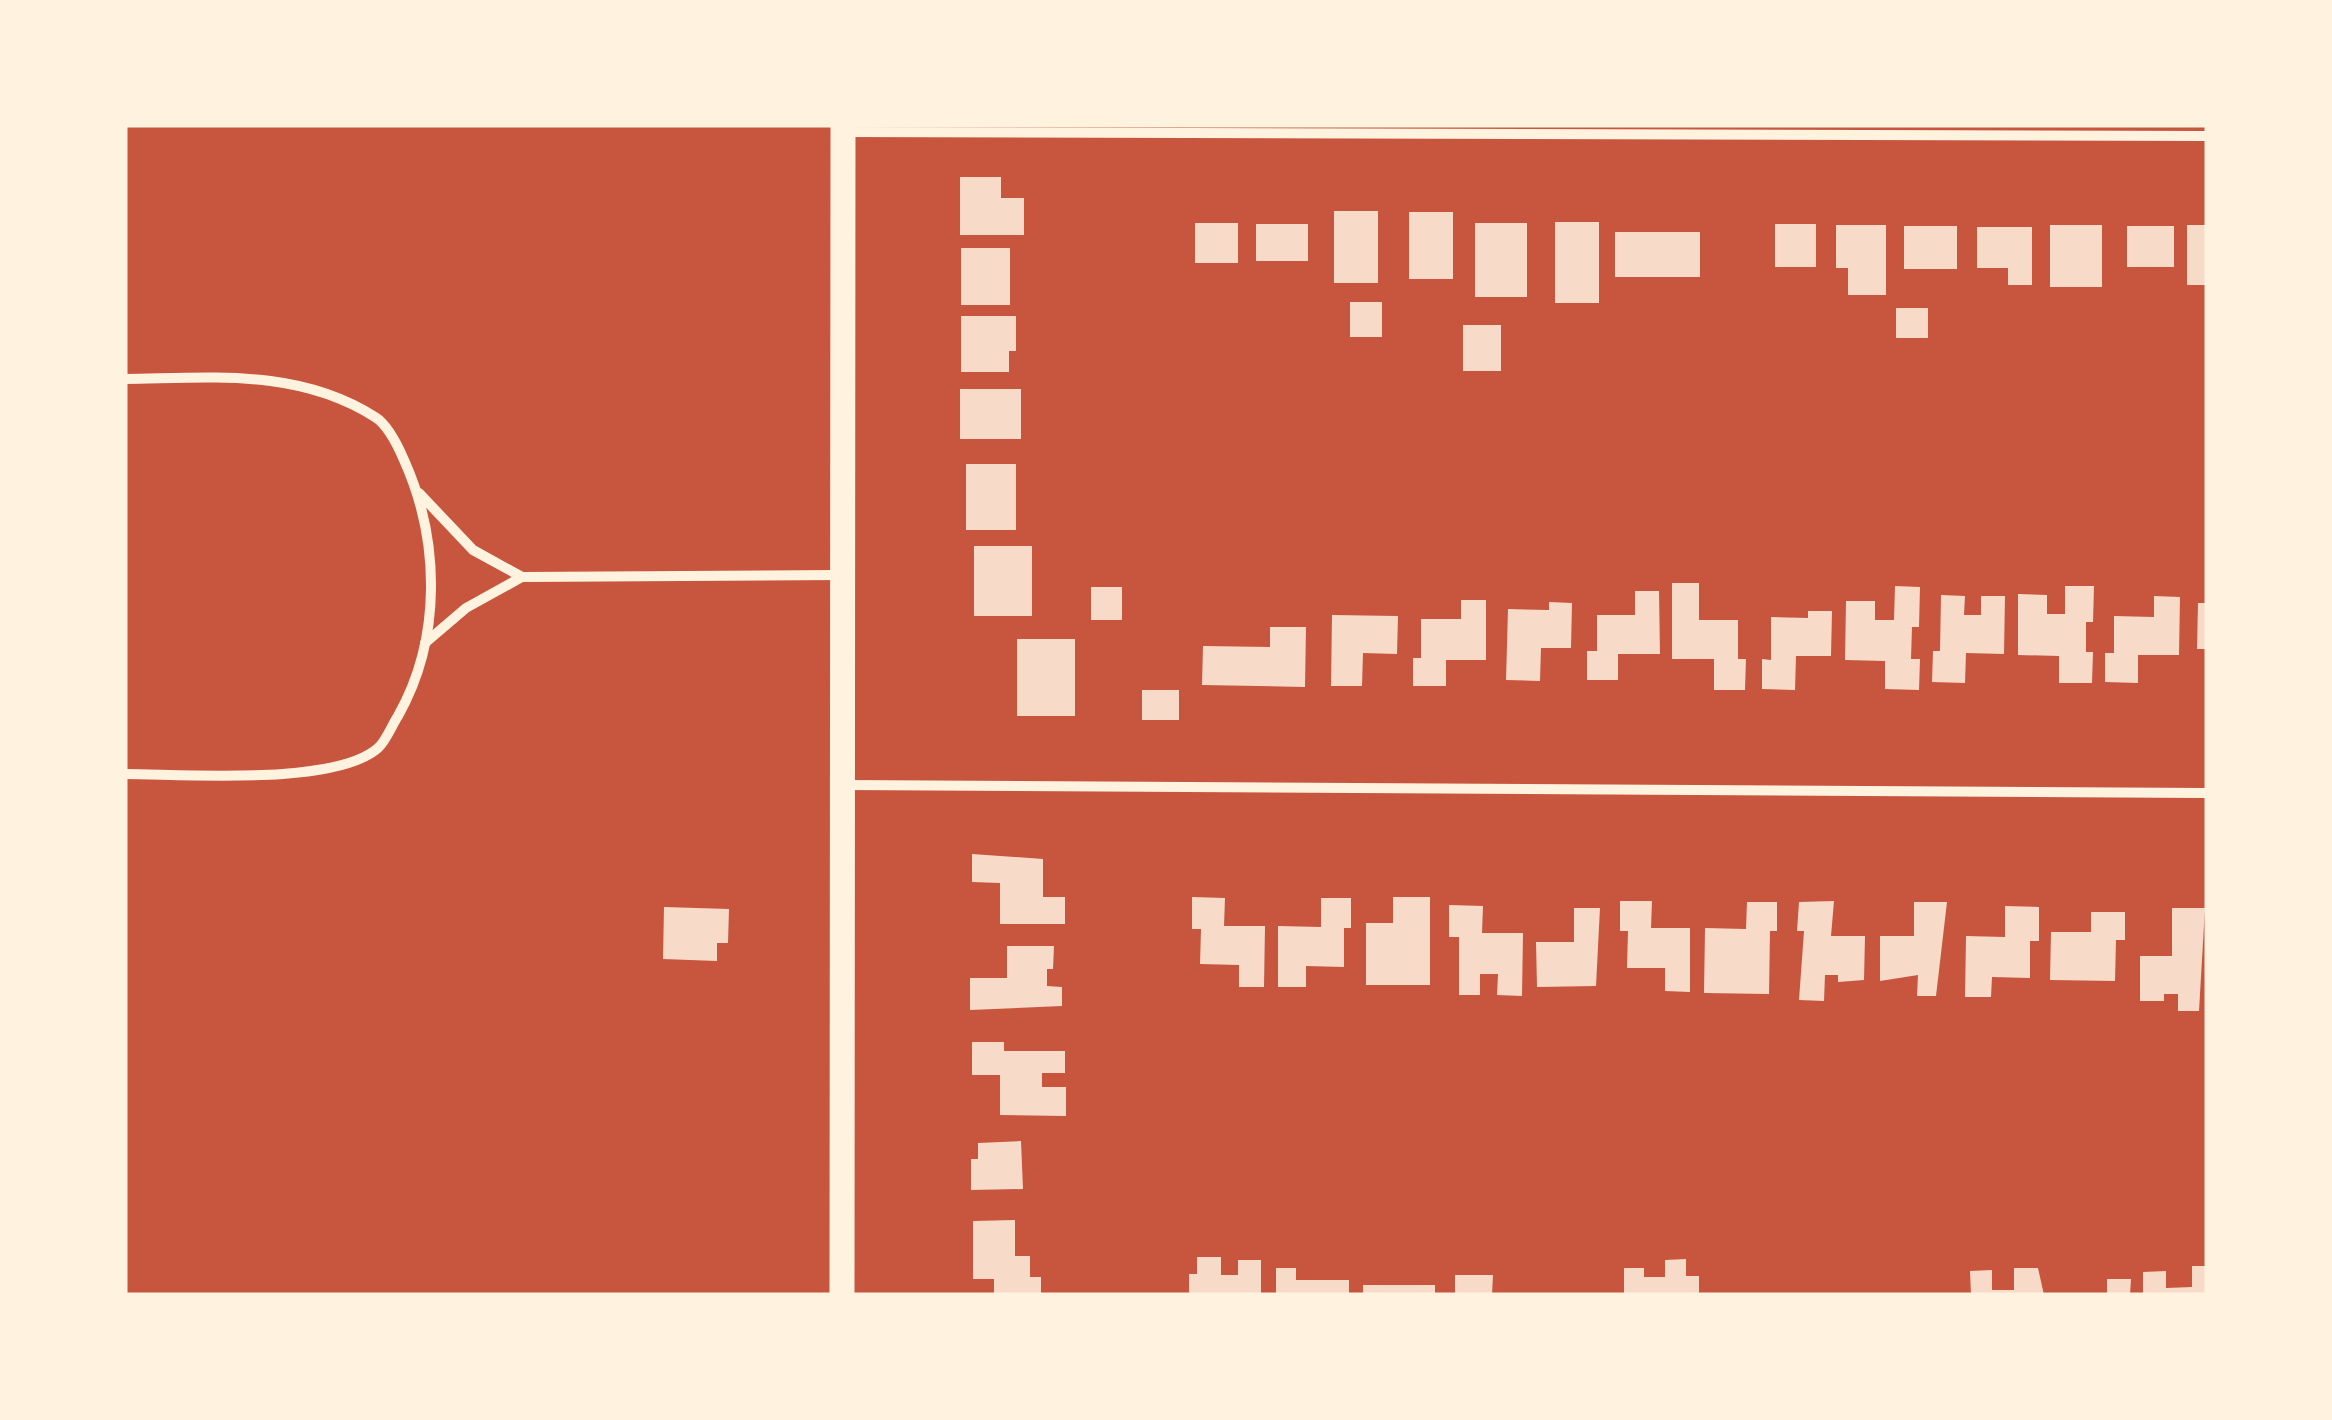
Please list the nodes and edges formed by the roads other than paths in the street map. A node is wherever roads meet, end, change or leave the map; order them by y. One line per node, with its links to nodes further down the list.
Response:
1 (843, 128): 2 (street); 5 (main road)
2 (2207, 136)
3 (125, 380): 4 (street)
4 (418, 492): 6 (street); 7 (street)
5 (843, 575): 6 (street); 9 (main road)
6 (522, 577): 7 (street)
7 (424, 643): 8 (street)
8 (125, 774)
9 (842, 785): 10 (street); 11 (main road)
10 (2207, 793)
11 (842, 1295)

